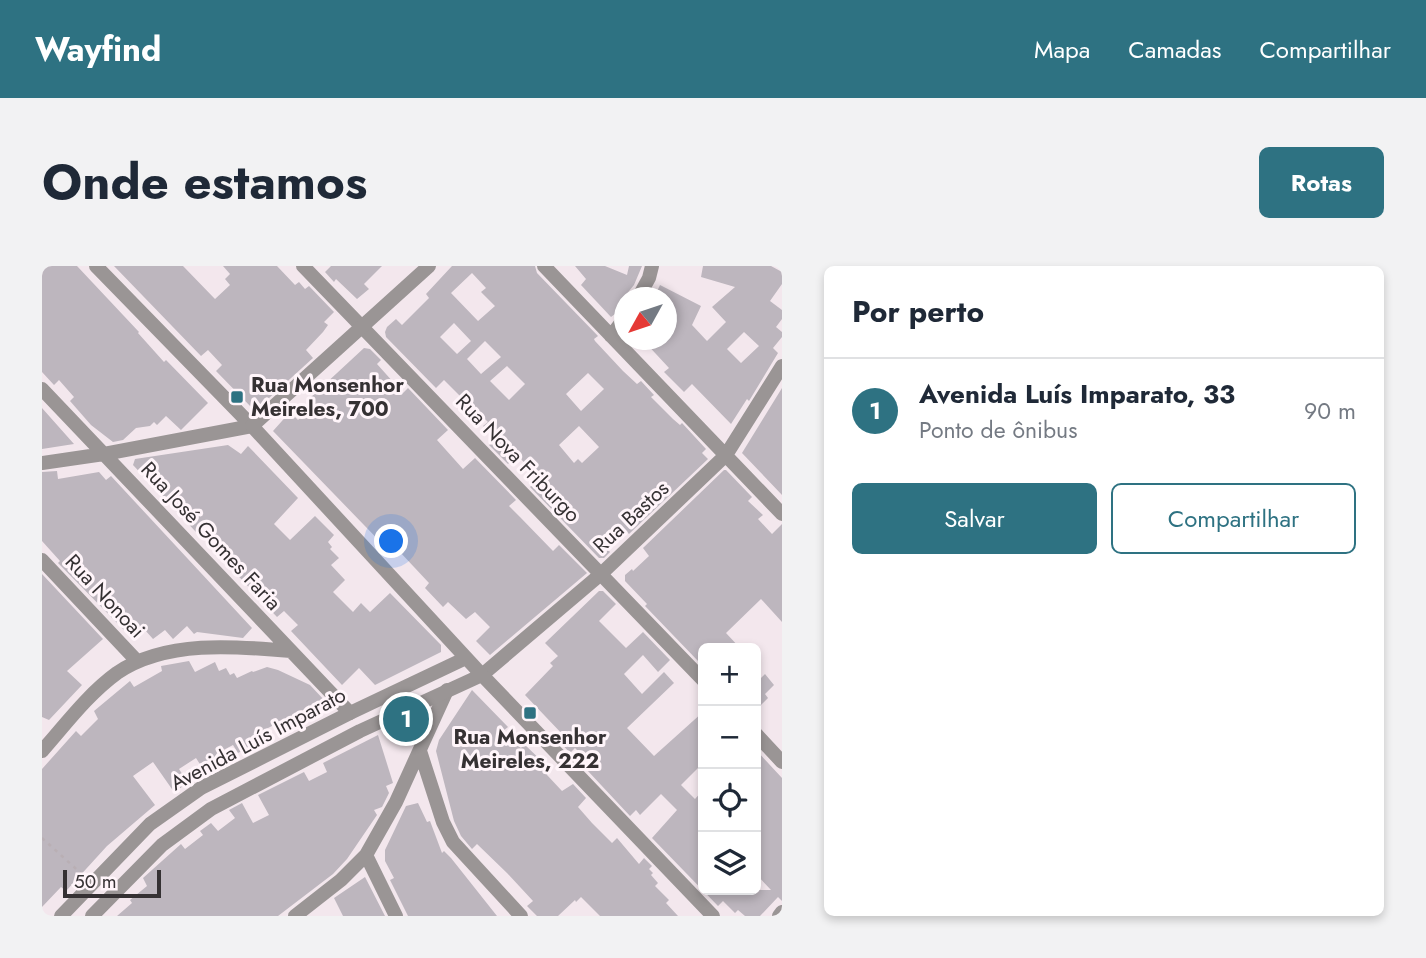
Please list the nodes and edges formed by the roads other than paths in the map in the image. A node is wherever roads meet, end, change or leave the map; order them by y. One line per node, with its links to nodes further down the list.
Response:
1 (96, 266): 12 (street)
2 (303, 266): 7 (street, Rua Nova Friburgo)
3 (429, 266): 7 (street)
4 (544, 266): 9 (street)
5 (652, 266): 6 (street)
6 (644, 287)
7 (363, 328): 12 (street); 18 (street, Rua Nova Friburgo)
8 (614, 332): 9 (street)
9 (611, 336): 14 (street)
10 (782, 366): 14 (street, Rua Bastos)
11 (42, 389): 13 (street, Rua José Gomes Faria)
12 (252, 426): 13 (street); 20 (street)
13 (104, 454): 15 (street); 19 (street, Rua José Gomes Faria)
14 (726, 455): 16 (street); 18 (street, Rua Bastos)
15 (42, 463)
16 (782, 514)
17 (42, 560): 21 (street, Rua Nonoai)
18 (601, 574): 22 (street, Rua Bastos); 23 (street, Rua Nova Friburgo)
19 (291, 650): 21 (street); 25 (street, Rua José Gomes Faria)
20 (466, 658): 22 (street); 25 (street, Avenida Luís Imparato)
21 (137, 661): 27 (street)
22 (482, 675): 24 (street, Avenida Luís Imparato); 36 (street)
23 (698, 675)
24 (447, 690): 28 (street); 32 (street, Avenida Luís Imparato)
25 (350, 713): 31 (street, Avenida Luís Imparato)
26 (761, 739): 29 (street)
27 (45, 741)
28 (420, 751): 30 (street); 35 (street)
29 (782, 762)
30 (366, 855): 33 (street); 34 (street)
31 (61, 916)
32 (92, 916)
33 (295, 916)
34 (396, 916)
35 (522, 916)
36 (713, 916)

